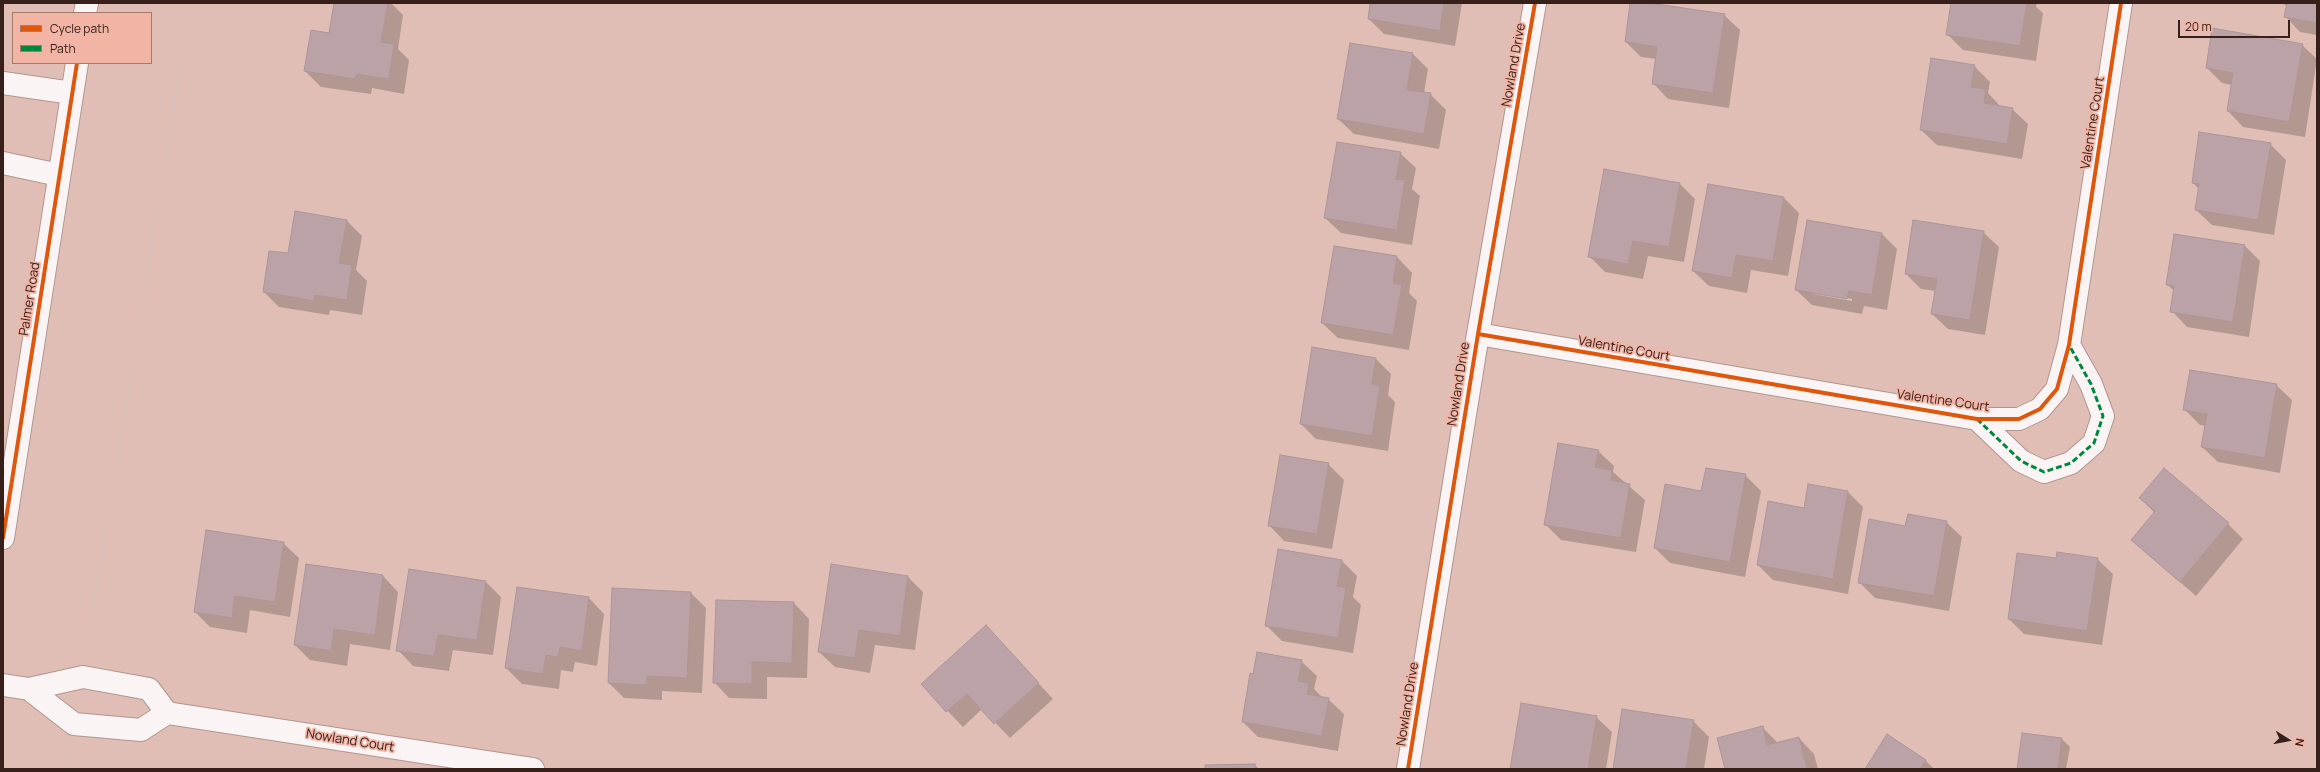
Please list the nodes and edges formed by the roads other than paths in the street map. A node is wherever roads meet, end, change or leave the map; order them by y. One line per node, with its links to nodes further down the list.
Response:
1 (1535, 3): 8 (street, Nowland Drive)
2 (2121, 3): 9 (street, Valentine Court)
3 (77, 64): 5 (street, Palmer Road)
4 (3, 83): 5 (street)
5 (72, 93): 7 (street, Palmer Road)
6 (3, 163): 7 (street)
7 (59, 174): 11 (street, Palmer Road)
8 (1478, 334): 10 (street, Valentine Court); 16 (street, Nowland Drive)
9 (2069, 346): 10 (street, Valentine Court); 10 (street, Valentine Court)
10 (1977, 419)
11 (3, 538)
12 (3, 685): 13 (street)
13 (29, 689): 14 (street); 14 (street)
14 (167, 713): 15 (street, Nowland Court)
15 (533, 769)
16 (1408, 769)

